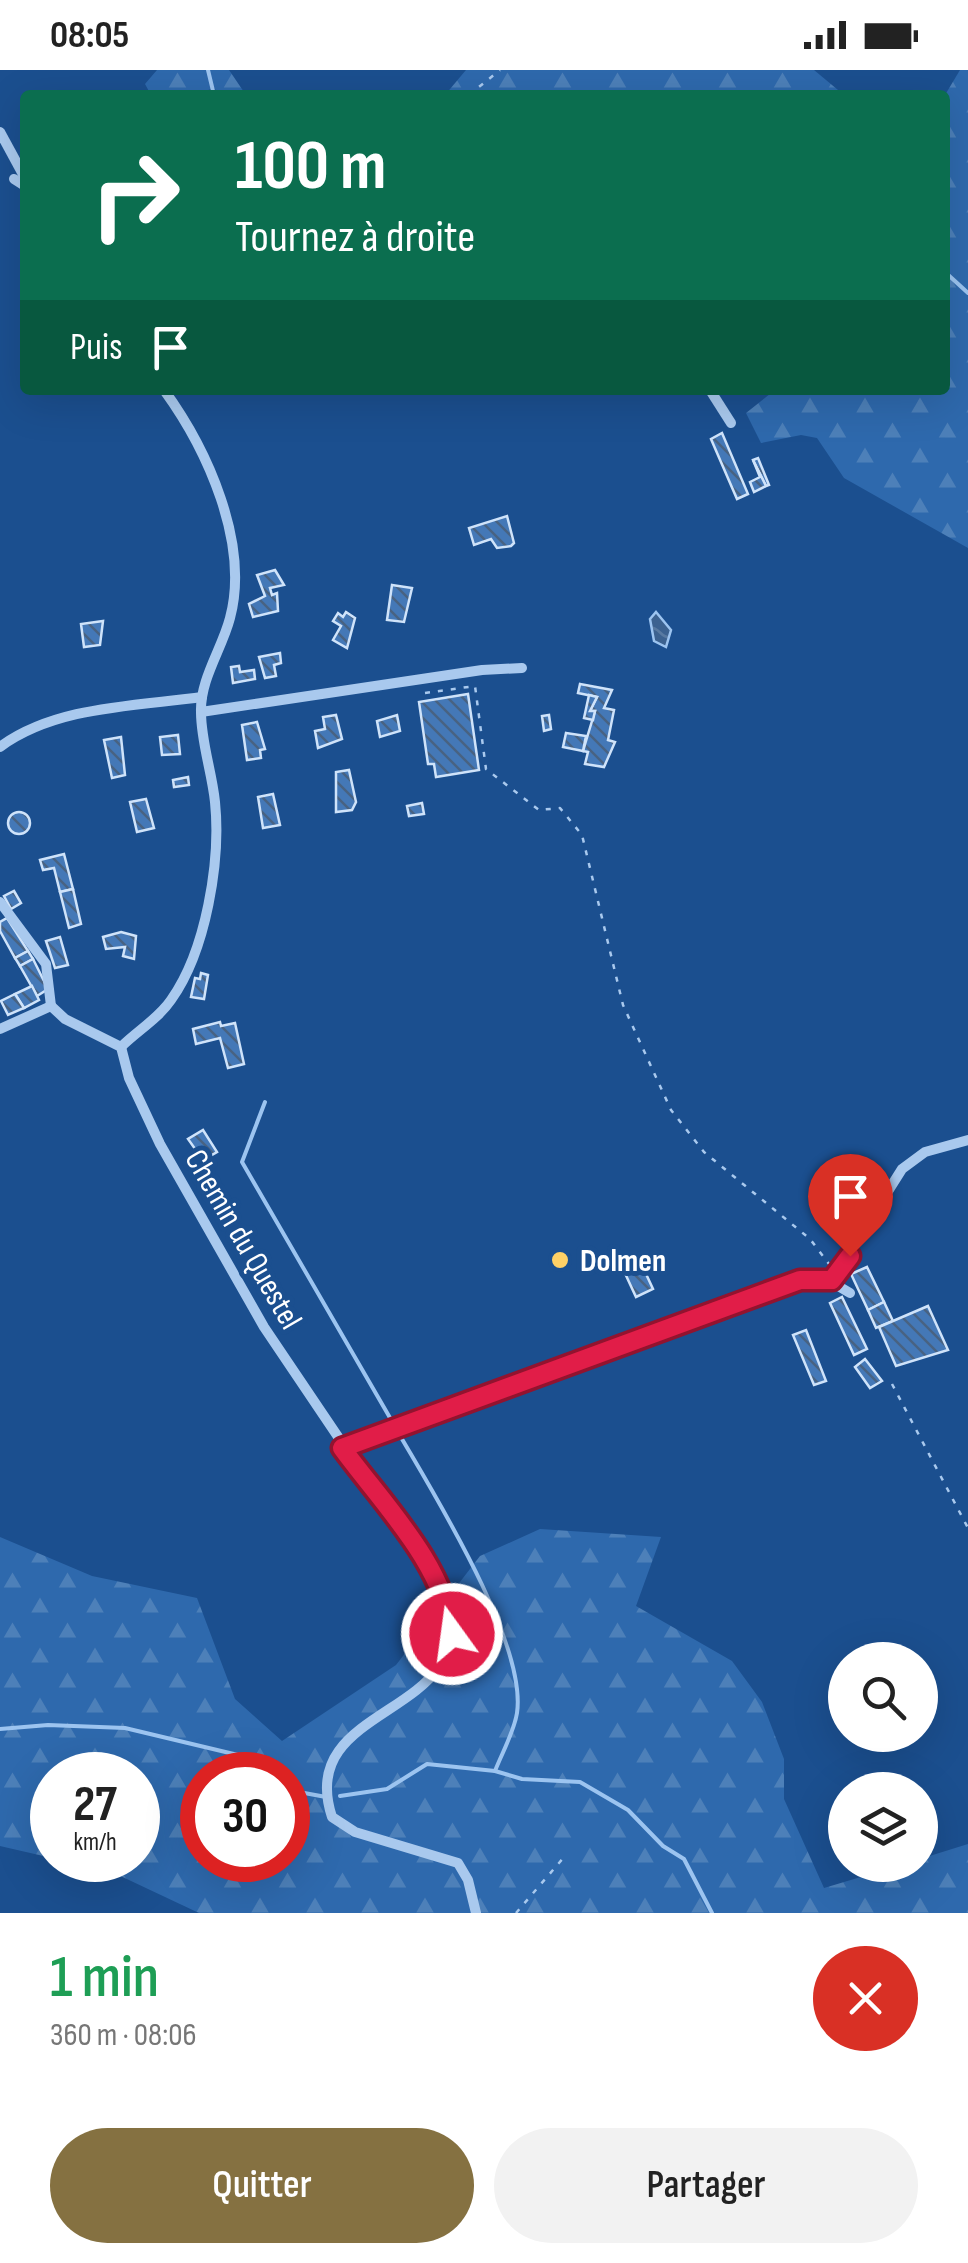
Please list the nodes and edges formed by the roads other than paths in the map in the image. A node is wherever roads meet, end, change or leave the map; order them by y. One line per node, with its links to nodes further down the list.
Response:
1 (0, 132): 2 (street)
2 (20, 179)
3 (168, 395): 7 (street)
4 (713, 395): 5 (street)
5 (731, 423)
6 (522, 668): 8 (street)
7 (202, 696): 8 (street); 9 (street)
8 (200, 712): 13 (street)
9 (0, 747)
10 (0, 902): 11 (street)
11 (52, 1006): 12 (street); 13 (street)
12 (0, 1029)
13 (122, 1047): 17 (street, Chemin du Questel)
14 (968, 1140): 15 (street)
15 (834, 1277): 16 (street); 17 (street)
16 (850, 1293)
17 (342, 1448): 18 (street, Chemin du Questel)
18 (476, 1913)

